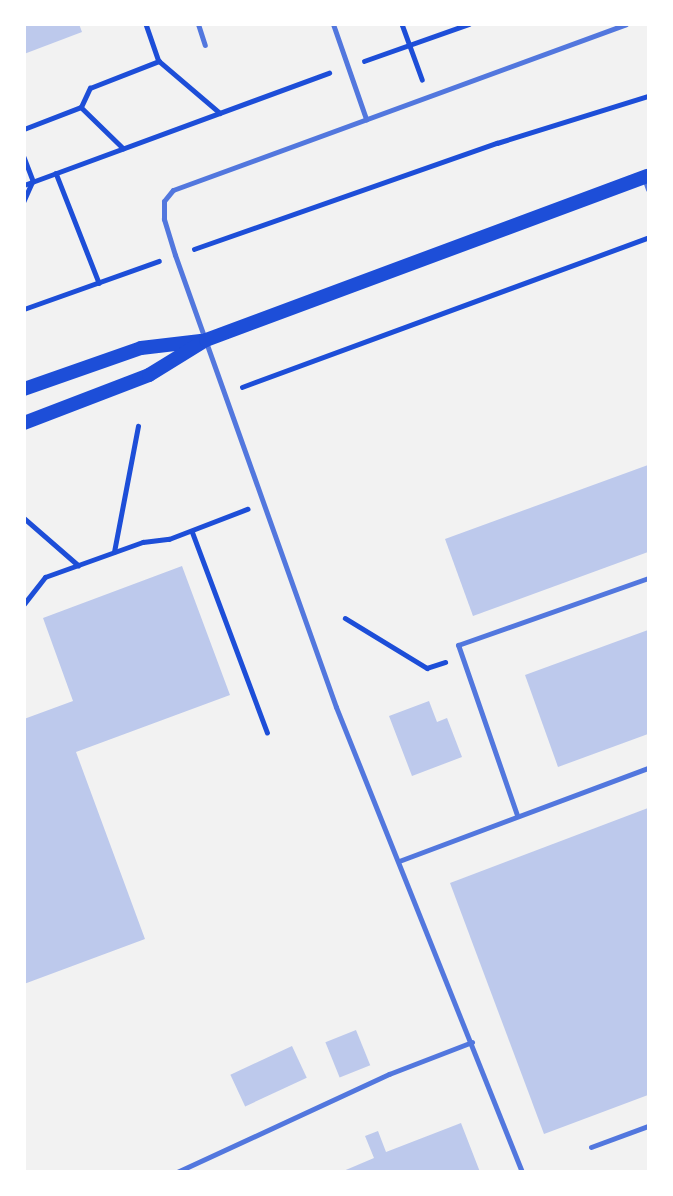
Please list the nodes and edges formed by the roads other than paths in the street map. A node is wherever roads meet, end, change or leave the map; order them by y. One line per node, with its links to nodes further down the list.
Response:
1 (198, 24): 4 (lane)
2 (333, 24): 5 (lane)
3 (626, 24): 5 (lane)
4 (205, 45)
5 (366, 119): 7 (lane)
6 (647, 181): 7 (main road)
7 (206, 340): 8 (main road); 9 (main road); 13 (lane)
8 (24, 389)
9 (24, 423)
10 (649, 578): 12 (lane)
11 (649, 768): 12 (lane)
12 (517, 815): 13 (lane)
13 (399, 861): 14 (lane)
14 (472, 1042): 17 (lane); 18 (lane)
15 (649, 1126): 16 (lane)
16 (592, 1147)
17 (177, 1171)
18 (522, 1171)

